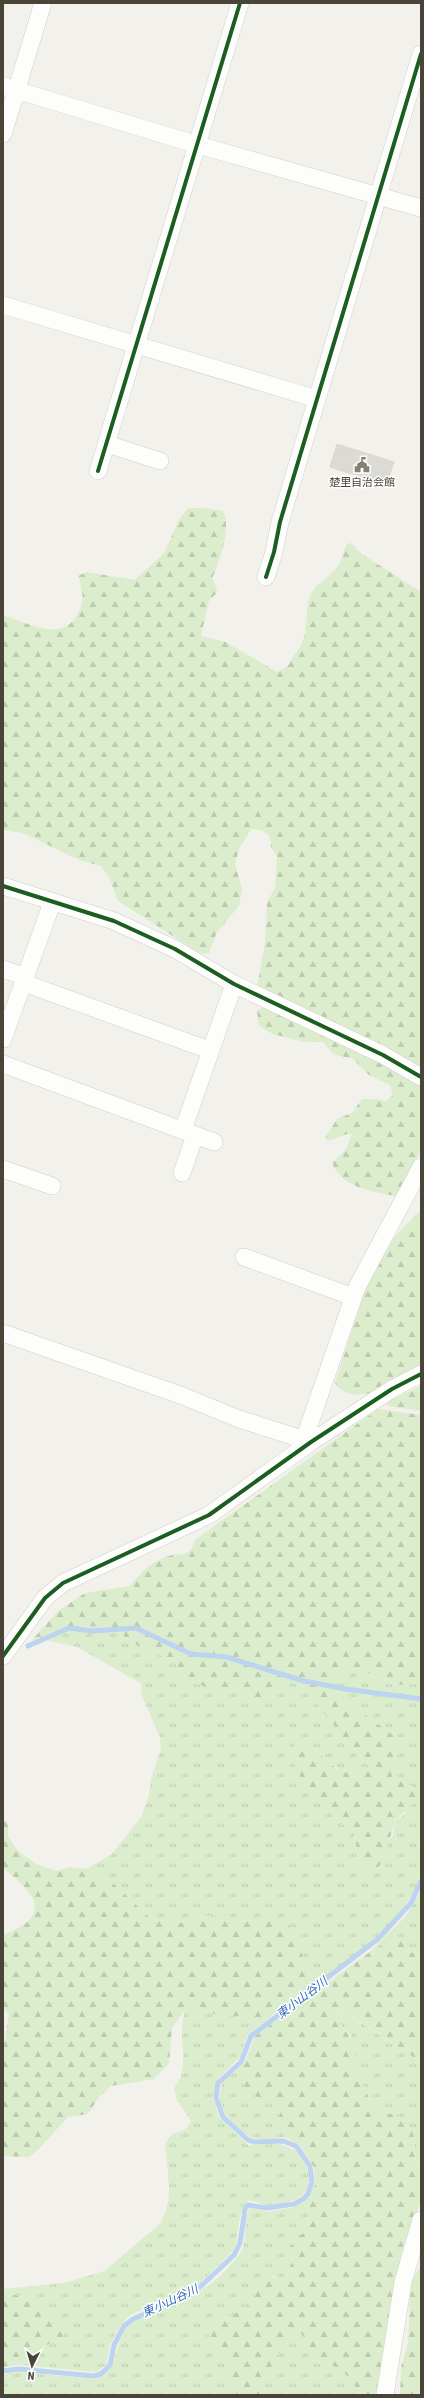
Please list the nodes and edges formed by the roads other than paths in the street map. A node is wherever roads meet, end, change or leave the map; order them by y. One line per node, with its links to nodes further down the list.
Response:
1 (43, 3): 4 (street)
2 (240, 3): 6 (street)
3 (421, 54): 7 (street)
4 (10, 87): 5 (street); 6 (street)
5 (3, 134)
6 (198, 145): 7 (street); 10 (street)
7 (377, 195): 8 (street); 11 (street)
8 (421, 208)
9 (3, 305): 10 (street)
10 (137, 345): 11 (street); 12 (street)
11 (317, 399): 15 (street)
12 (107, 444): 13 (street); 14 (street)
13 (160, 461)
14 (98, 471)
15 (266, 577)
16 (3, 886): 17 (street)
17 (52, 903): 19 (street); 20 (street)
18 (3, 969): 19 (street)
19 (25, 980): 21 (street); 22 (street)
20 (234, 984): 22 (street); 24 (street)
21 (3, 1039)
22 (209, 1050): 25 (street)
23 (3, 1064): 25 (street)
24 (421, 1077)
25 (189, 1132): 26 (street); 29 (street)
26 (214, 1142)
27 (421, 1167): 32 (street)
28 (3, 1169): 30 (street)
29 (182, 1173)
30 (52, 1186)
31 (244, 1258): 32 (street)
32 (353, 1297): 35 (street)
33 (3, 1333): 35 (street)
34 (421, 1374): 35 (street)
35 (307, 1441): 36 (street)
36 (3, 1656)
37 (421, 2220): 38 (street)
38 (385, 2395)

